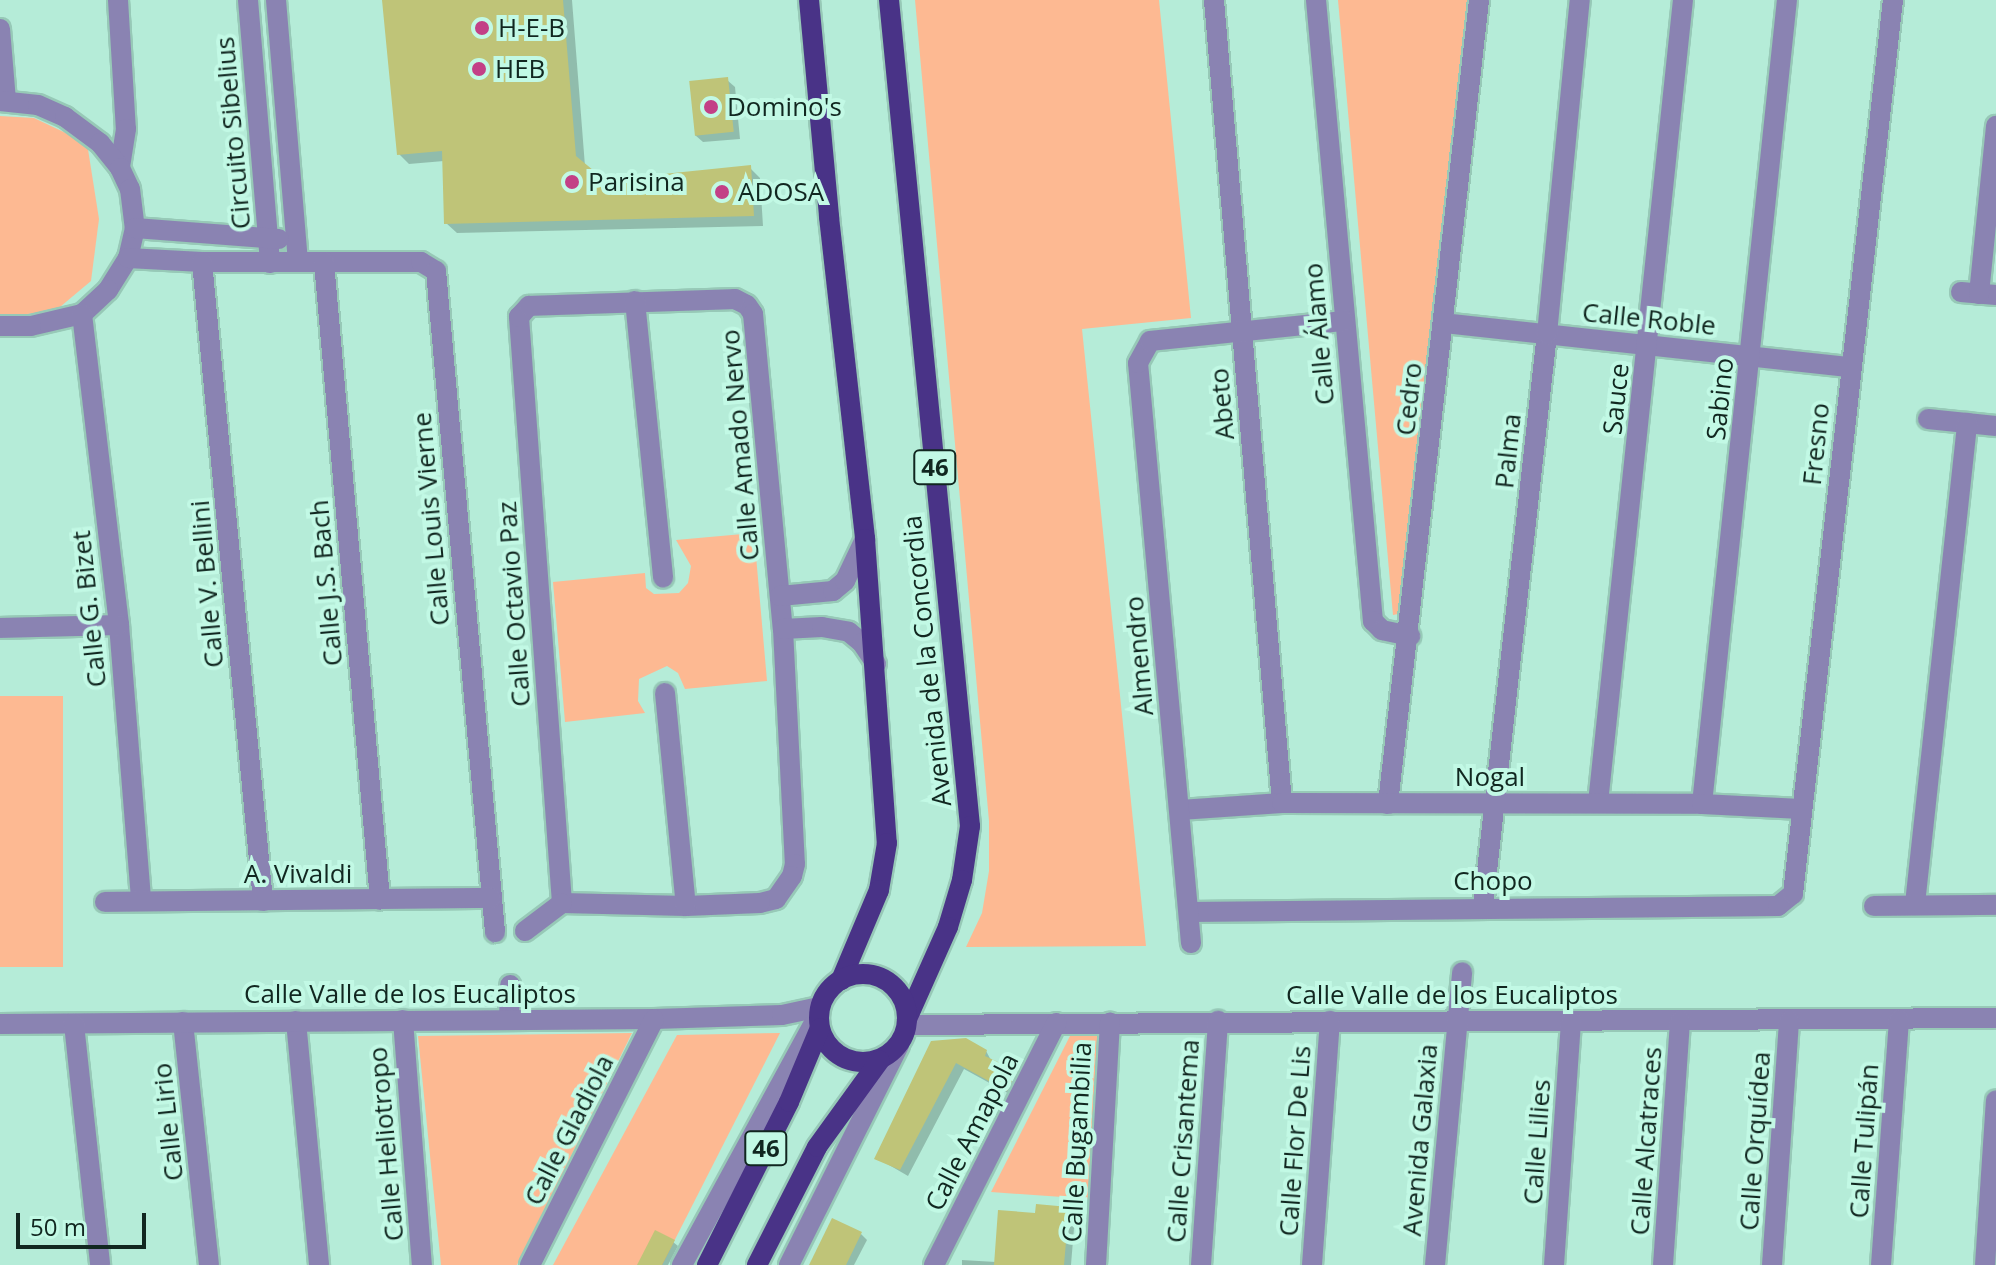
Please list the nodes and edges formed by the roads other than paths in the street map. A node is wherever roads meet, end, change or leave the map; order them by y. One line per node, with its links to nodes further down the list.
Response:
1 (118, 0): 16 (street)
2 (248, 0): 18 (street, Circuito Sibelius)
3 (276, 0): 19 (street, Circuito Sibelius)
4 (809, 0): 39 (main road, Avenida de la Concordia / 46)
5 (889, 0): 87 (main road, Avenida de la Concordia / 46)
6 (1214, 0): 31 (street, Abeto)
7 (1316, 0): 28 (street, Calle Álamo)
8 (1479, 0): 29 (street, Cedro)
9 (1580, 0): 32 (street, Palma)
10 (1683, 0): 33 (street, Sauce)
11 (1787, 0): 34 (street, Sabino)
12 (1893, 0): 35 (street, Fresno)
13 (0, 29): 14 (street)
14 (3, 101): 16 (street)
15 (1996, 126): 25 (street)
16 (120, 168): 17 (street)
17 (135, 228): 18 (street); 20 (street)
18 (268, 239): 19 (street); 24 (street, Circuito Sibelius)
19 (296, 239): 22 (street, Circuito Sibelius)
20 (128, 258): 21 (street, Calle Louis Vierne); 27 (street)
21 (202, 262): 24 (street, Calle Louis Vierne); 59 (street, Calle V. Bellini)
22 (298, 262): 23 (street, Calle Louis Vierne); 24 (street, Calle Louis Vierne)
23 (324, 262): 56 (street, Calle Louis Vierne); 58 (street, Calle J.S. Bach)
24 (270, 263)
25 (1979, 294)
26 (635, 301): 40 (street); 41 (street, Calle Amado Nervo); 61 (street, Calle Octavio Paz)
27 (82, 314): 30 (street); 42 (street, Calle G. Bizet)
28 (1344, 321): 31 (street); 45 (street, Calle Álamo)
29 (1443, 323): 32 (street, Calle Roble); 45 (street, Cedro)
30 (0, 326)
31 (1242, 331): 48 (street, Abeto); 54 (street, Almendro)
32 (1547, 334): 33 (street, Calle Roble); 49 (street, Palma)
33 (1648, 344): 34 (street, Calle Roble); 50 (street, Sauce)
34 (1751, 356): 35 (street, Calle Roble); 52 (street, Sabino)
35 (1850, 367): 53 (street, Fresno)
36 (1928, 419): 37 (street)
37 (1967, 423): 38 (street); 62 (street)
38 (1996, 426)
39 (865, 539): 41 (street); 46 (main road, Avenida de la Concordia / 46)
40 (663, 578)
41 (780, 596): 44 (street, Calle Amado Nervo)
42 (119, 625): 43 (street); 57 (street, Calle G. Bizet)
43 (0, 628)
44 (783, 629): 46 (street); 64 (street, Calle Amado Nervo)
45 (1410, 636): 51 (street, Cedro)
46 (876, 664): 72 (main road, Avenida de la Concordia / 46)
47 (665, 693): 64 (street)
48 (1282, 803): 51 (street, Nogal); 54 (street, Nogal)
49 (1495, 803): 50 (street, Nogal); 51 (street, Nogal); 66 (street, Palma)
50 (1598, 803): 52 (street, Nogal)
51 (1388, 804)
52 (1702, 804): 53 (street, Nogal)
53 (1801, 809): 55 (street, Fresno)
54 (1180, 810): 67 (street, Almendro)
55 (1793, 894): 66 (street, Chopo)
56 (491, 898): 58 (street, A. Vivaldi); 69 (street, Calle Louis Vierne)
57 (141, 900): 59 (street, A. Vivaldi); 60 (street, A. Vivaldi)
58 (380, 900): 59 (street, A. Vivaldi)
59 (263, 901)
60 (105, 902)
61 (562, 903): 64 (street); 68 (street)
62 (1915, 904): 63 (street); 65 (street)
63 (1996, 905)
64 (686, 906)
65 (1874, 906)
66 (1483, 907): 67 (street, Chopo)
67 (1189, 912): 70 (street, Almendro)
68 (525, 931)
69 (495, 932)
70 (1191, 943)
71 (1462, 972): 79 (street, Avenida Galaxia)
72 (841, 980): 74 (main road, 46); 87 (main road)
73 (510, 985): 76 (street)
74 (820, 1017): 77 (street, Calle Valle de los Eucaliptos); 94 (main road); 101 (street); 102 (main road, 46)
75 (1996, 1018): 80 (street, Calle Valle de los Eucaliptos)
76 (509, 1019): 77 (street, Calle Valle de los Eucaliptos); 78 (street, Calle Valle de los Eucaliptos)
77 (654, 1019): 100 (street, Calle Gladiola)
78 (403, 1020): 81 (street, Calle Valle de los Eucaliptos); 99 (street, Calle Heliotropo)
79 (1458, 1020): 83 (street, Calle Valle de los Eucaliptos); 89 (street, Calle Valle de los Eucaliptos); 109 (street, Avenida Galaxia)
80 (1899, 1020): 85 (street, Calle Valle de los Eucaliptos); 113 (street, Calle Tulipán)
81 (296, 1021): 86 (street, Calle Valle de los Eucaliptos); 98 (street)
82 (1218, 1021): 83 (street, Calle Valle de los Eucaliptos); 88 (street, Calle Valle de los Eucaliptos); 107 (street, Calle Crisantema)
83 (1330, 1021): 108 (street, Calle Flor De Lis)
84 (1680, 1021): 85 (street, Calle Valle de los Eucaliptos); 89 (street, Calle Valle de los Eucaliptos); 111 (street, Calle Alcatraces)
85 (1789, 1021): 112 (street, Calle Orquídea)
86 (183, 1022): 92 (street, Calle Valle de los Eucaliptos); 97 (street, Calle Lirio)
87 (907, 1022): 90 (street, Calle Valle de los Eucaliptos); 93 (main road, 46)
88 (1110, 1022): 90 (street, Calle Valle de los Eucaliptos); 106 (street, Calle Bugambilia)
89 (1571, 1022): 110 (street, Calle Lilies)
90 (1056, 1023): 105 (street, Calle Amapola)
91 (0, 1024): 92 (street, Calle Valle de los Eucaliptos)
92 (74, 1024): 96 (street)
93 (899, 1045): 94 (main road, 46); 104 (street)
94 (880, 1060): 103 (main road, 46)
95 (1996, 1100): 114 (street)
96 (100, 1265)
97 (209, 1265)
98 (319, 1265)
99 (422, 1265)
100 (530, 1265)
101 (682, 1265)
102 (707, 1265)
103 (757, 1265)
104 (789, 1265)
105 (934, 1265)
106 (1096, 1265)
107 (1201, 1265)
108 (1312, 1265)
109 (1435, 1265)
110 (1554, 1265)
111 (1663, 1265)
112 (1772, 1265)
113 (1881, 1265)
114 (1985, 1265)

